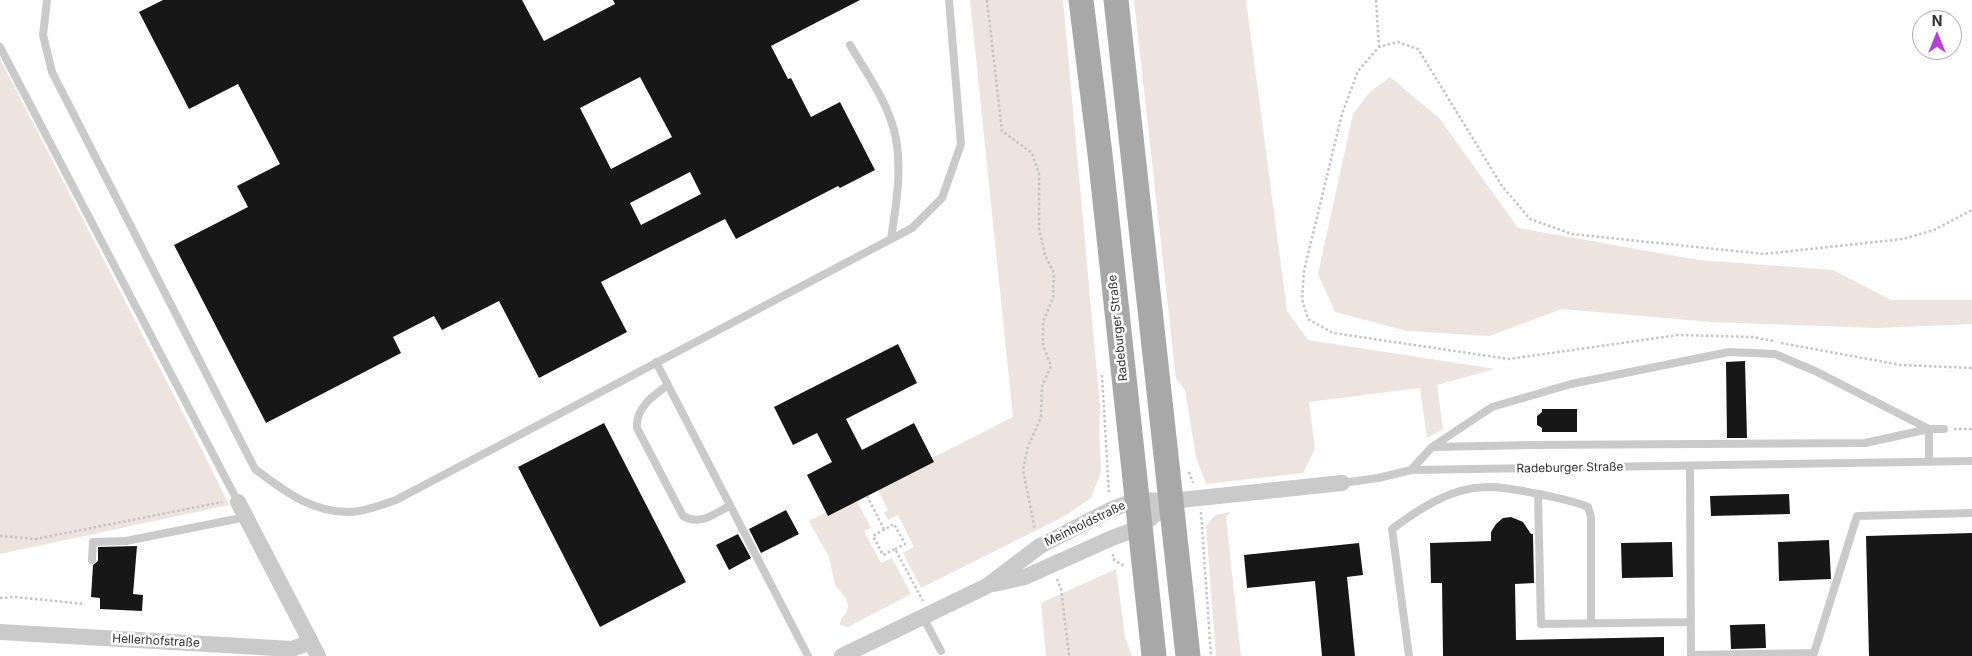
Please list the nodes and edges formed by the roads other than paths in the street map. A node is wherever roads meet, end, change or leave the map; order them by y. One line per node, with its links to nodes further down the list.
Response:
1 (47, 0): 8 (lane)
2 (948, 0): 7 (lane)
3 (1081, 0): 20 (main road, Radeburger Straße)
4 (1116, 0): 21 (main road)
5 (850, 45): 7 (lane)
6 (0, 47): 19 (lane)
7 (891, 239): 8 (lane)
8 (656, 362): 9 (lane)
9 (668, 386): 22 (lane); 22 (lane)
10 (1929, 429): 11 (lane); 12 (lane); 12 (lane); 14 (lane)
11 (1944, 429)
12 (1432, 447): 16 (lane)
13 (1972, 461): 14 (lane, Radeburger Straße)
14 (1930, 462): 15 (lane, Radeburger Straße)
15 (1690, 466): 16 (lane, Radeburger Straße); 29 (lane)
16 (1411, 470): 17 (lane, Radeburger Straße)
17 (1342, 483): 21 (street, Radeburger Straße)
18 (1538, 494): 30 (lane); 30 (lane); 38 (lane)
19 (236, 499): 24 (street, Hellerhofstraße)
20 (1136, 500): 21 (street, Meinholdstraße); 25 (main road, Radeburger Straße); 27 (street, Meinholdstraße)
21 (1171, 501): 25 (street, Meinholdstraße); 37 (main road)
22 (729, 506): 34 (lane)
23 (1972, 513): 39 (lane)
24 (246, 518): 26 (lane); 32 (street, Hellerhofstraße)
25 (1139, 528): 27 (street, Meinholdstraße); 36 (main road, Radeburger Straße)
26 (92, 560)
27 (987, 586): 28 (street, Meinholdstraße)
28 (926, 615): 33 (lane); 35 (street, Meinholdstraße)
29 (1690, 622): 30 (lane); 39 (lane)
30 (1592, 623)
31 (0, 632): 32 (street, Hellerhofstraße)
32 (314, 649)
33 (941, 651)
34 (808, 656)
35 (842, 656)
36 (1154, 656)
37 (1188, 656)
38 (1409, 656)
39 (1691, 656)

